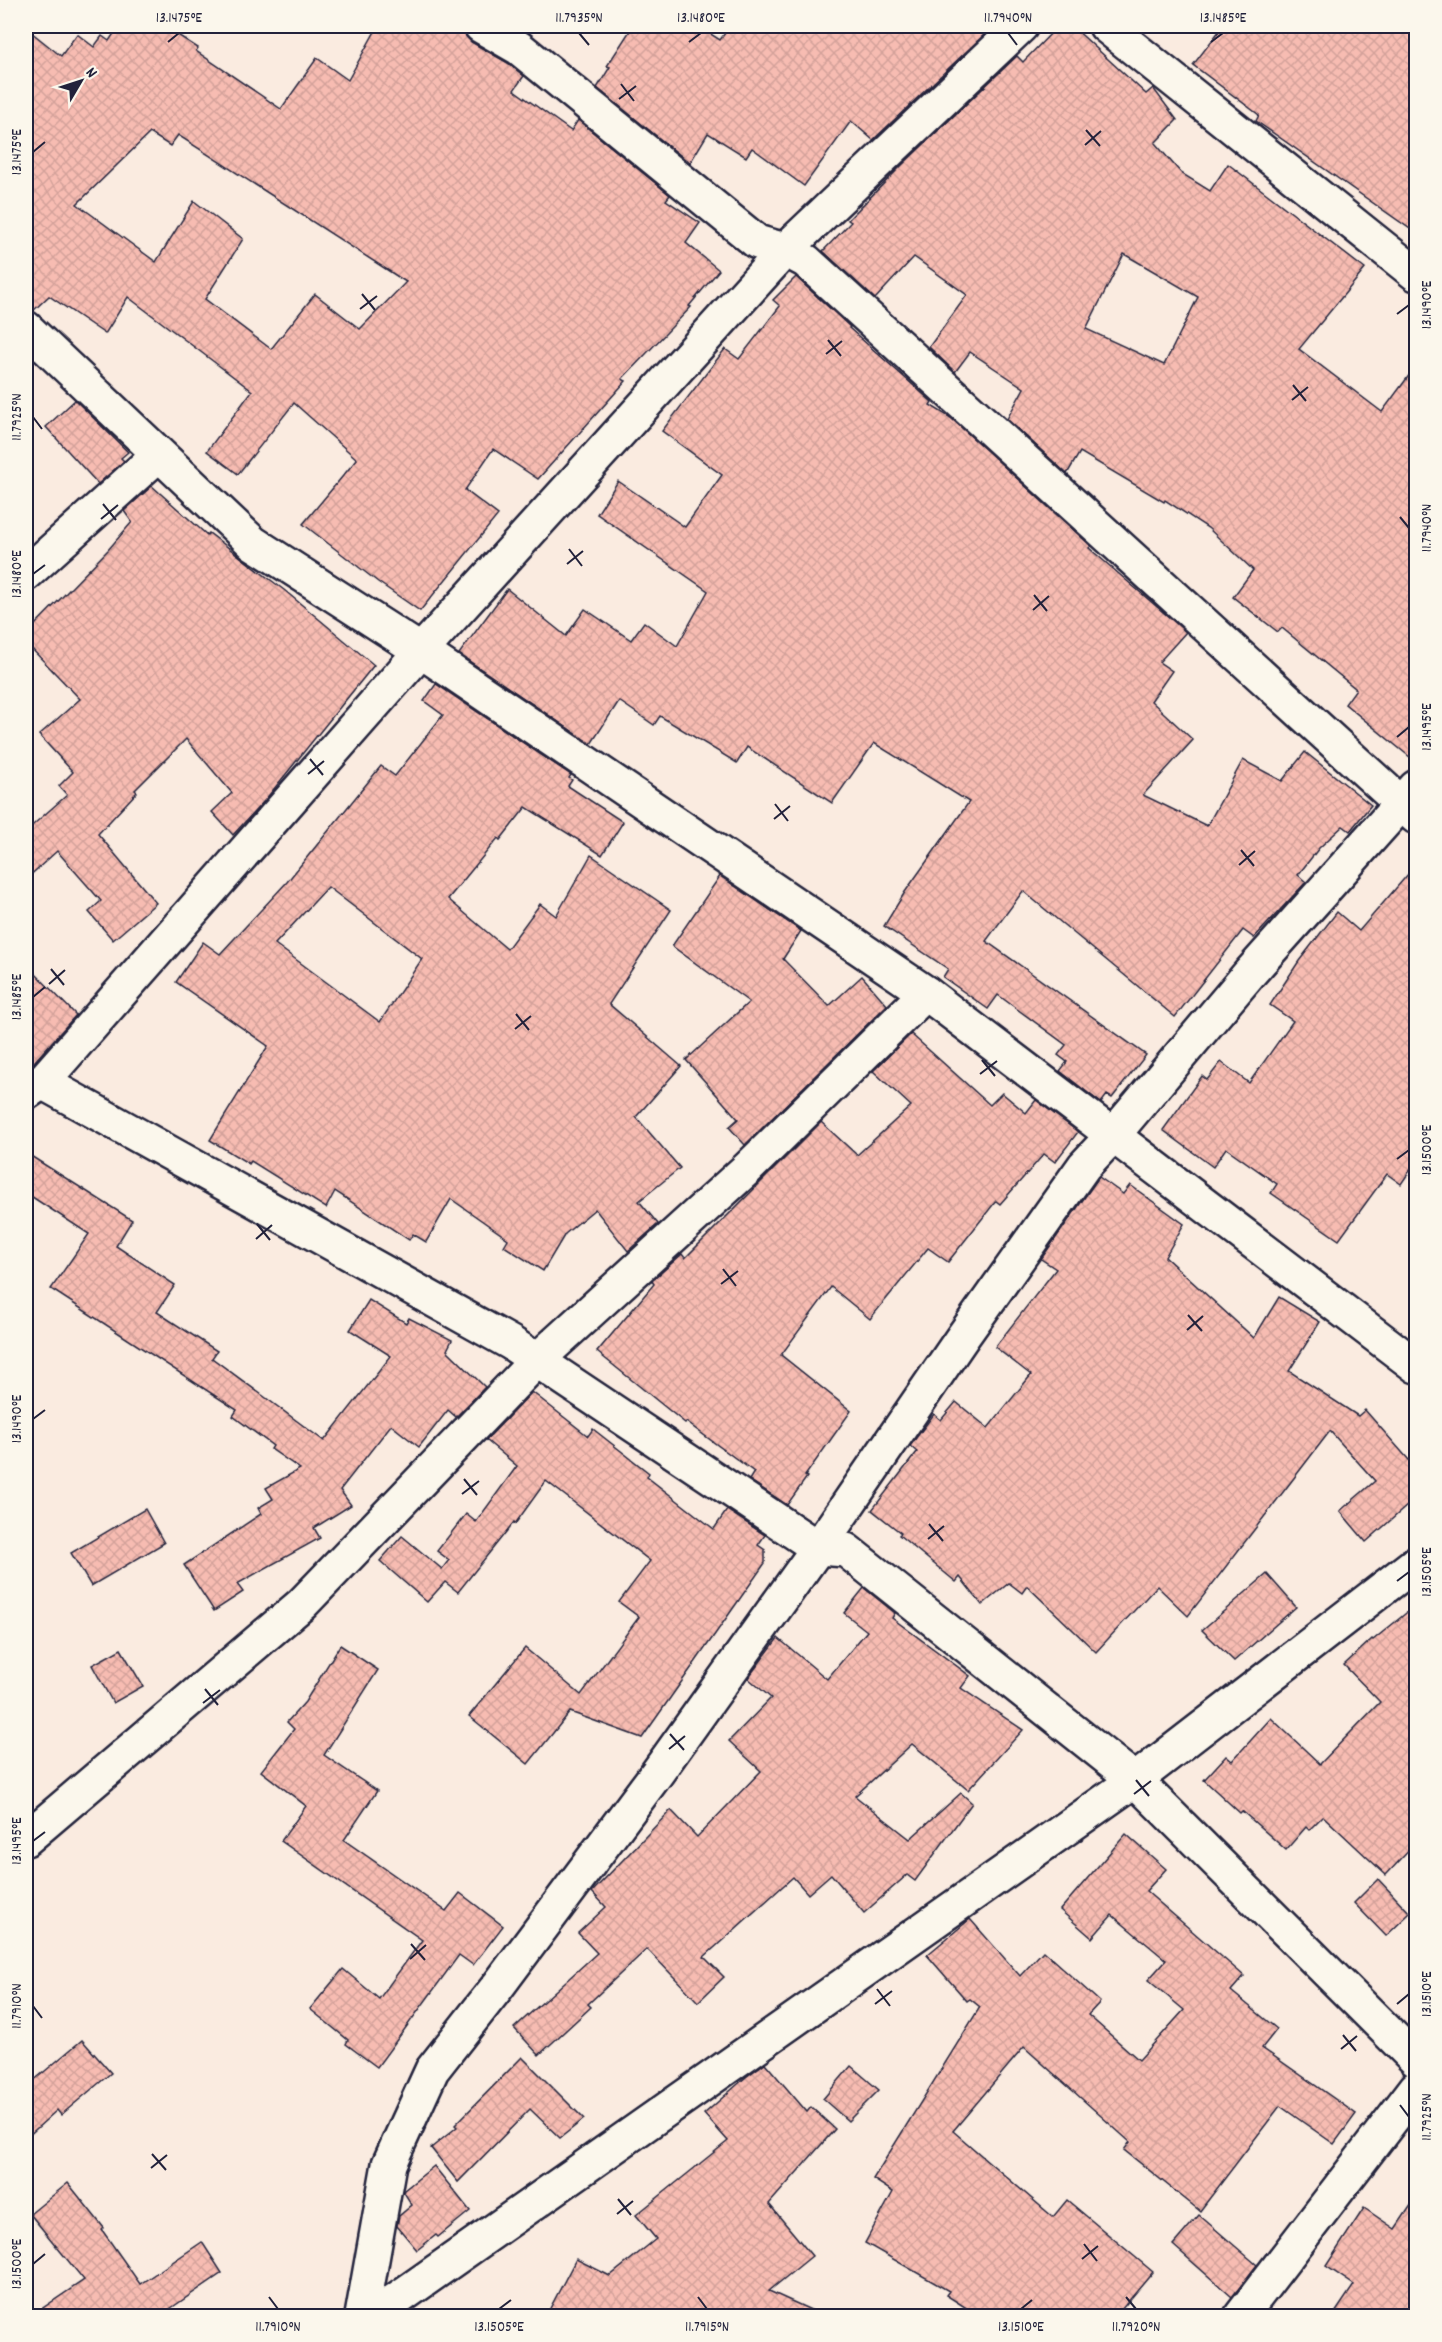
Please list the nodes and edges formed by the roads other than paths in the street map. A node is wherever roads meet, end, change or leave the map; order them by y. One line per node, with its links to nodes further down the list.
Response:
1 (481, 26): 4 (street)
2 (1021, 26): 4 (street)
3 (1106, 26): 5 (street)
4 (785, 250): 9 (street); 10 (street)
5 (1416, 274)
6 (26, 328): 7 (street)
7 (158, 455): 8 (street); 9 (street)
8 (26, 574)
9 (421, 651): 11 (street); 12 (street)
10 (1412, 803): 13 (street)
11 (926, 993): 13 (street); 14 (street)
12 (34, 1087): 14 (street)
13 (1114, 1134): 15 (street); 16 (street)
14 (537, 1360): 16 (street); 19 (street)
15 (1416, 1366)
16 (818, 1548): 18 (street); 22 (street)
17 (1416, 1563): 18 (street)
18 (1136, 1780): 20 (street); 23 (street)
19 (26, 1839)
20 (1416, 2060)
21 (1416, 2088): 24 (street)
22 (363, 2316)
23 (373, 2316)
24 (1241, 2316)

